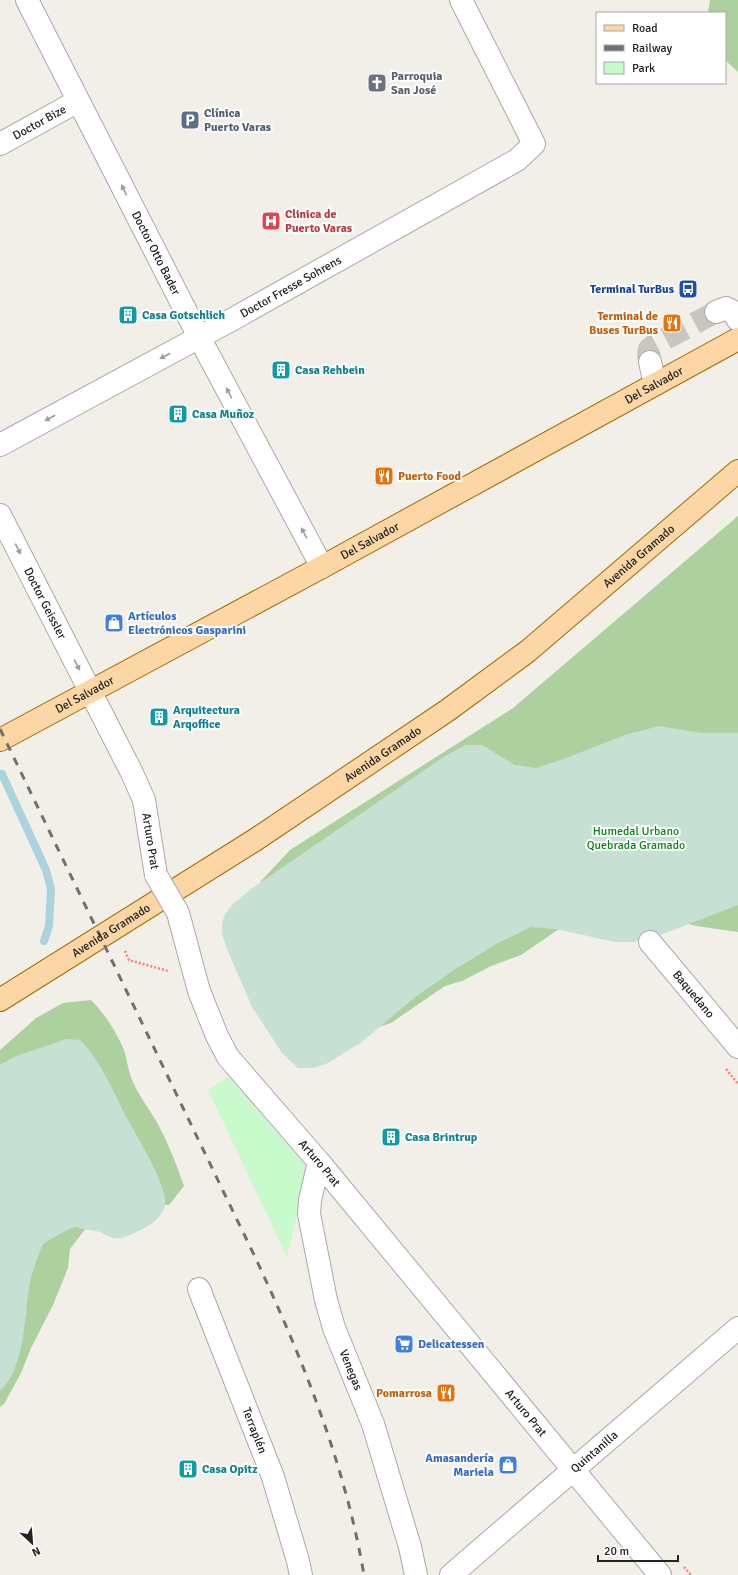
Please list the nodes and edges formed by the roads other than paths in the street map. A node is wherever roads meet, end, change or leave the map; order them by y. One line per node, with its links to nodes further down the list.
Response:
1 (27, 0): 3 (street, Doctor Otto Bader)
2 (460, 0): 7 (street, Doctor Fresse Sohrens)
3 (78, 101): 4 (street, Doctor Bize); 7 (street, Doctor Otto Bader, one-way to 3)
4 (0, 144)
5 (716, 312): 6 (street)
6 (738, 320)
7 (199, 337): 11 (street, Doctor Fresse Sohrens, one-way to 11); 14 (street, Doctor Otto Bader, one-way to 7)
8 (738, 339): 10 (main road, Del Salvador)
9 (650, 362): 10 (street)
10 (655, 384): 14 (main road, Del Salvador)
11 (0, 445)
12 (738, 471): 18 (main road, Avenida Gramado)
13 (0, 514): 15 (street, Doctor Geissler, one-way to 15)
14 (322, 567): 15 (main road, Del Salvador)
15 (91, 692): 16 (main road, Del Salvador); 20 (street, Arturo Prat, bridge)
16 (0, 740)
17 (650, 942): 19 (street, Baquedano)
18 (0, 1000)
19 (738, 1047)
20 (319, 1162): 23 (street, Arturo Prat); 25 (street, Venegas)
21 (199, 1289): 24 (street, Terraplén)
22 (738, 1328): 23 (street, Quintanilla)
23 (573, 1469): 26 (street, Quintanilla); 27 (street, Arturo Prat)
24 (301, 1575)
25 (416, 1575)
26 (450, 1575)
27 (660, 1575)

